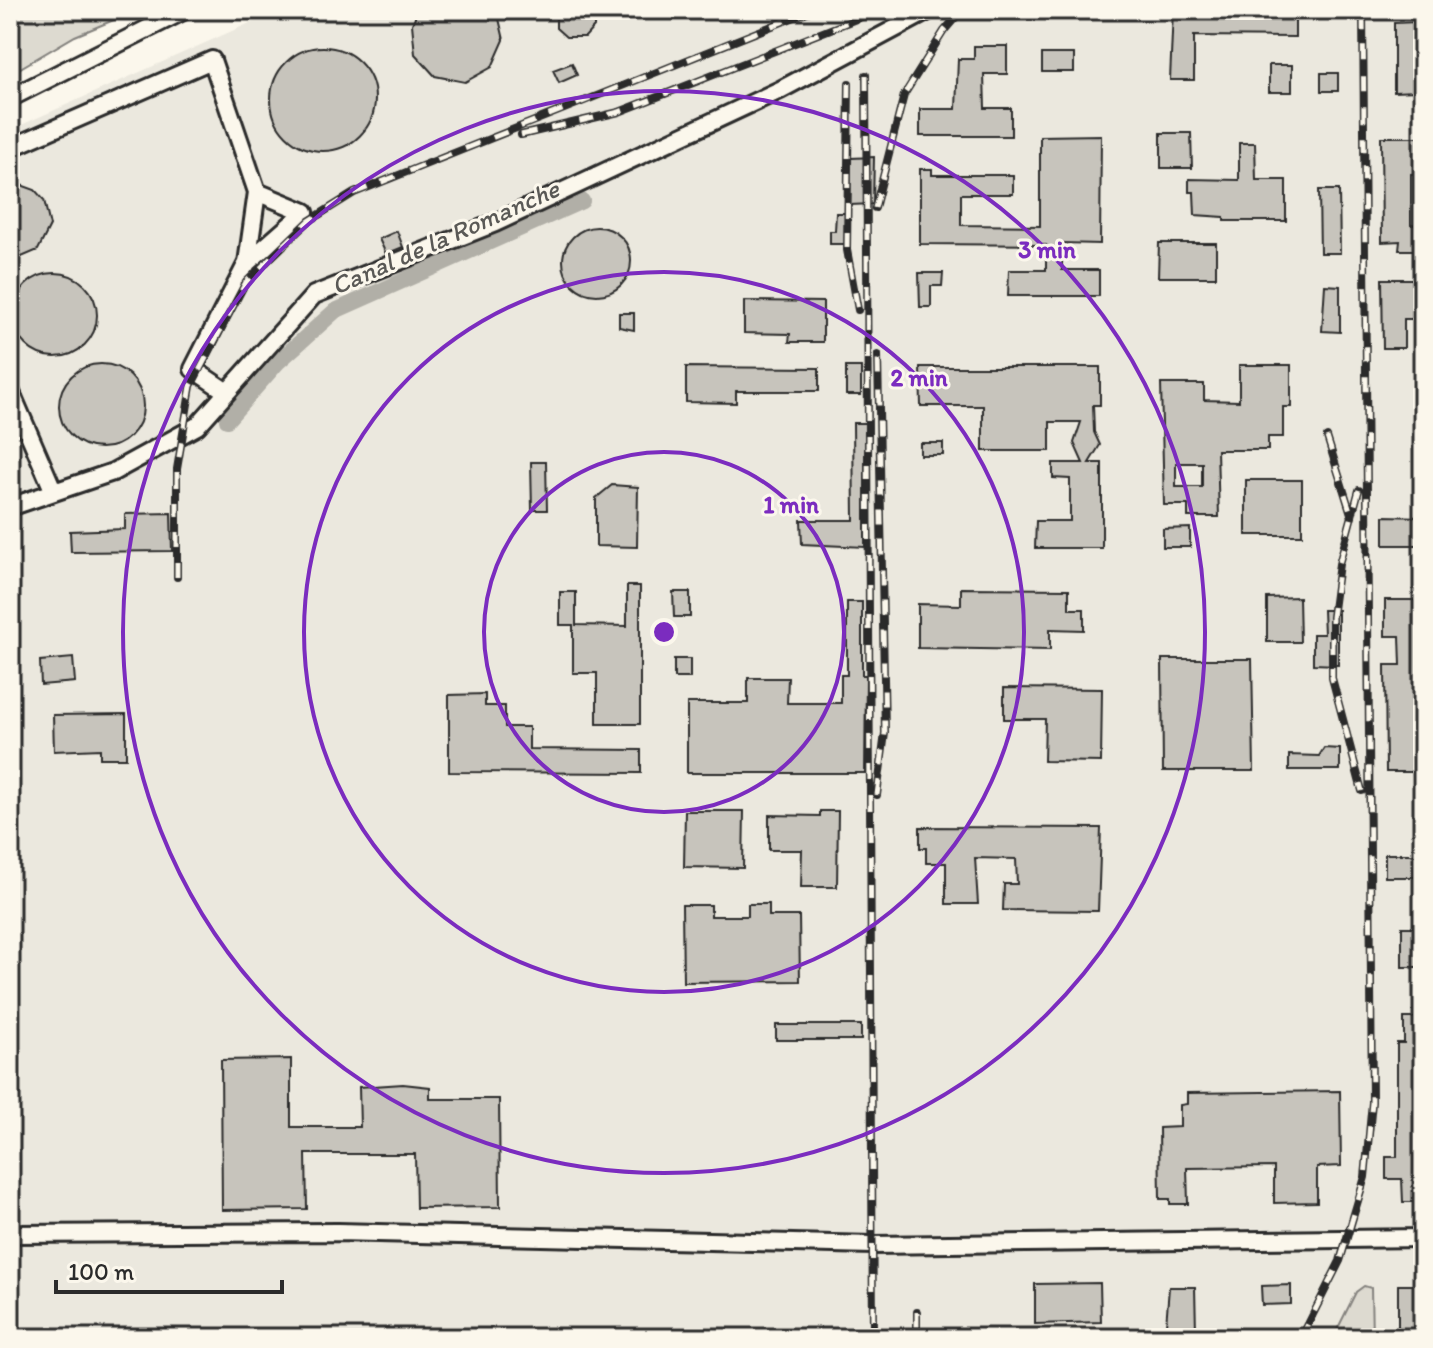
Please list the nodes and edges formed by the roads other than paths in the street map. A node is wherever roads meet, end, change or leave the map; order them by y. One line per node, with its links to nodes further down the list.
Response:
1 (185, 10): 3 (street)
2 (930, 10): 8 (street)
3 (10, 98)
4 (10, 148): 5 (street)
5 (257, 192): 6 (street); 6 (street)
6 (247, 263): 8 (street)
7 (10, 390): 9 (street)
8 (227, 392): 9 (street)
9 (54, 492): 10 (street)
10 (10, 507)
11 (10, 1234): 12 (street)
12 (1423, 1238)

